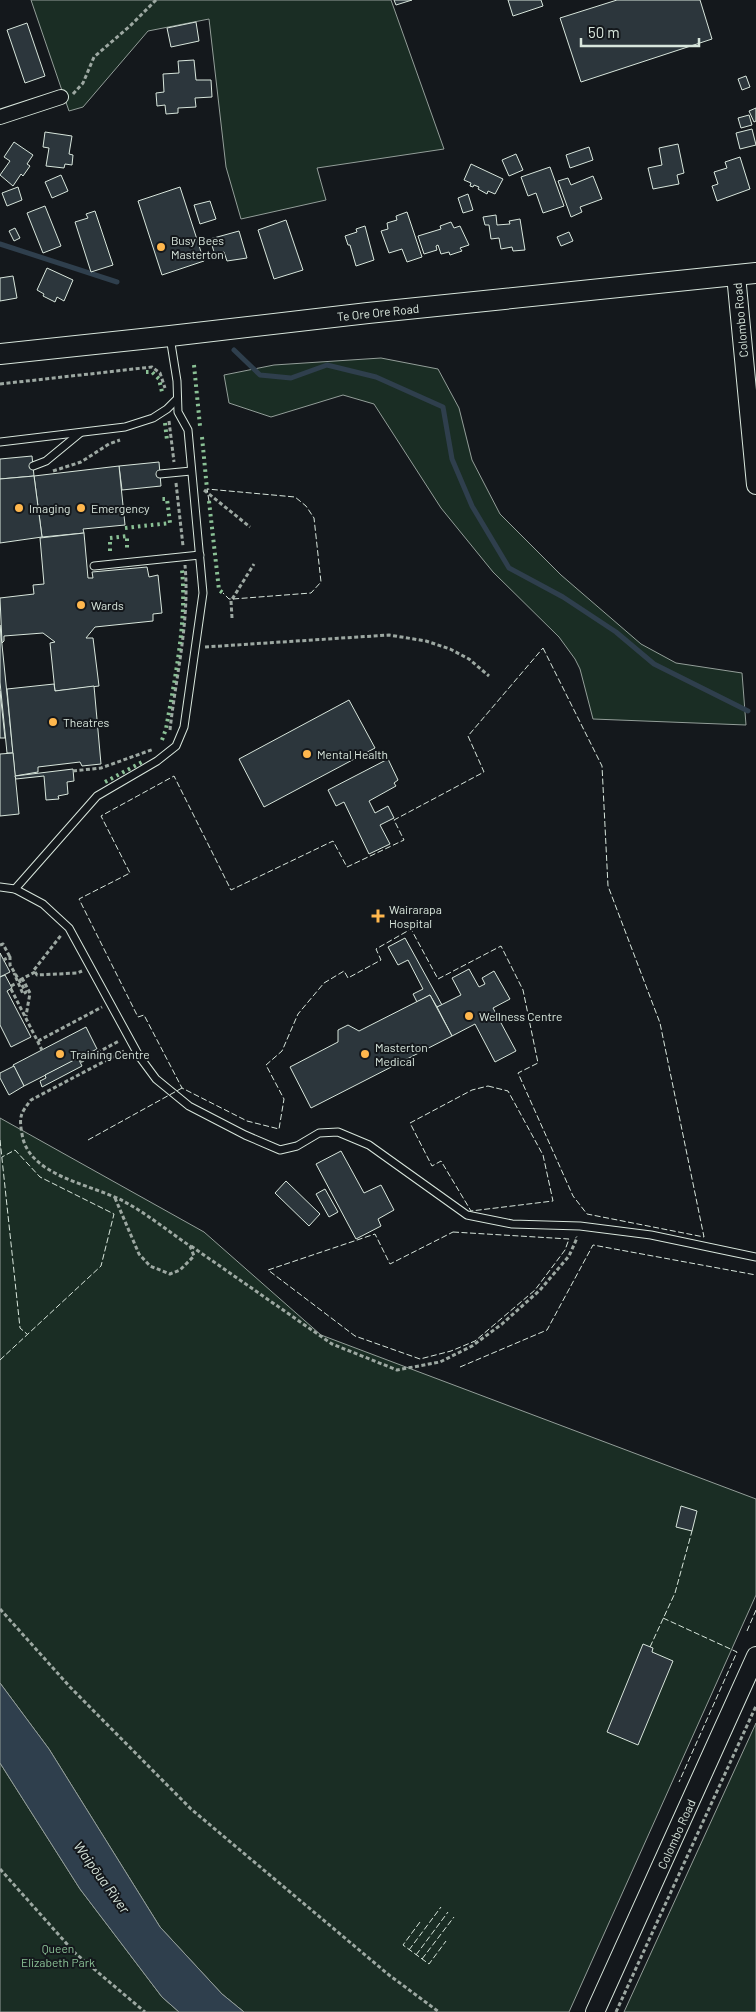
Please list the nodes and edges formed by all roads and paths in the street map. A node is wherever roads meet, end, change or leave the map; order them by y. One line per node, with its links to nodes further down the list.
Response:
1 (156, 0): 2 (path)
2 (61, 97): 3 (street)
3 (0, 117)
4 (756, 273): 5 (main road, Te Ore Ore Road)
5 (736, 275): 6 (main road, Te Ore Ore Road); 15 (street, Colombo Road)
6 (170, 336): 7 (main road, Te Ore Ore Road); 9 (lane)
7 (0, 354)
8 (0, 384): 10 (path)
9 (176, 400): 10 (lane); 17 (lane)
10 (167, 409): 12 (lane)
11 (161, 422): 18 (path)
12 (80, 432): 14 (lane); 16 (lane)
13 (124, 439): 19 (path)
14 (0, 442)
15 (755, 455): 22 (street, Colombo Road)
16 (33, 466)
17 (191, 471): 18 (lane); 21 (lane)
18 (175, 472): 20 (lane); 25 (path)
19 (45, 473)
20 (160, 474)
21 (192, 480): 23 (path); 24 (lane)
22 (756, 485)
23 (250, 527)
24 (200, 555): 25 (lane); 30 (lane)
25 (184, 557): 27 (lane); 29 (path)
26 (254, 564): 28 (path)
27 (94, 566)
28 (232, 618)
29 (182, 648): 30 (path); 32 (path)
30 (195, 648): 31 (path); 36 (lane)
31 (489, 676)
32 (168, 737)
33 (160, 746): 34 (path)
34 (73, 771)
35 (0, 887): 36 (lane)
36 (15, 888): 37 (lane)
37 (69, 928): 41 (lane); 42 (path)
38 (0, 945): 39 (path)
39 (10, 957): 40 (path); 43 (path)
40 (3, 960)
41 (90, 966): 42 (path); 44 (lane)
42 (35, 972): 43 (path)
43 (20, 980): 45 (path); 45 (path)
44 (110, 1003): 46 (lane); 47 (path)
45 (26, 1016): 47 (path)
46 (128, 1036): 48 (lane); 50 (path)
47 (38, 1041): 49 (path)
48 (134, 1046): 51 (path); 52 (lane)
49 (42, 1050)
50 (80, 1062)
51 (115, 1198): 53 (path); 53 (path)
52 (563, 1226): 53 (path); 54 (lane)
53 (190, 1246)
54 (756, 1257)
55 (0, 1609): 60 (path)
56 (756, 1656): 61 (street, Colombo Road)
57 (756, 1706): 62 (path)
58 (0, 1869): 59 (path)
59 (145, 2012)
60 (439, 2012)
61 (595, 2012)
62 (616, 2012)

